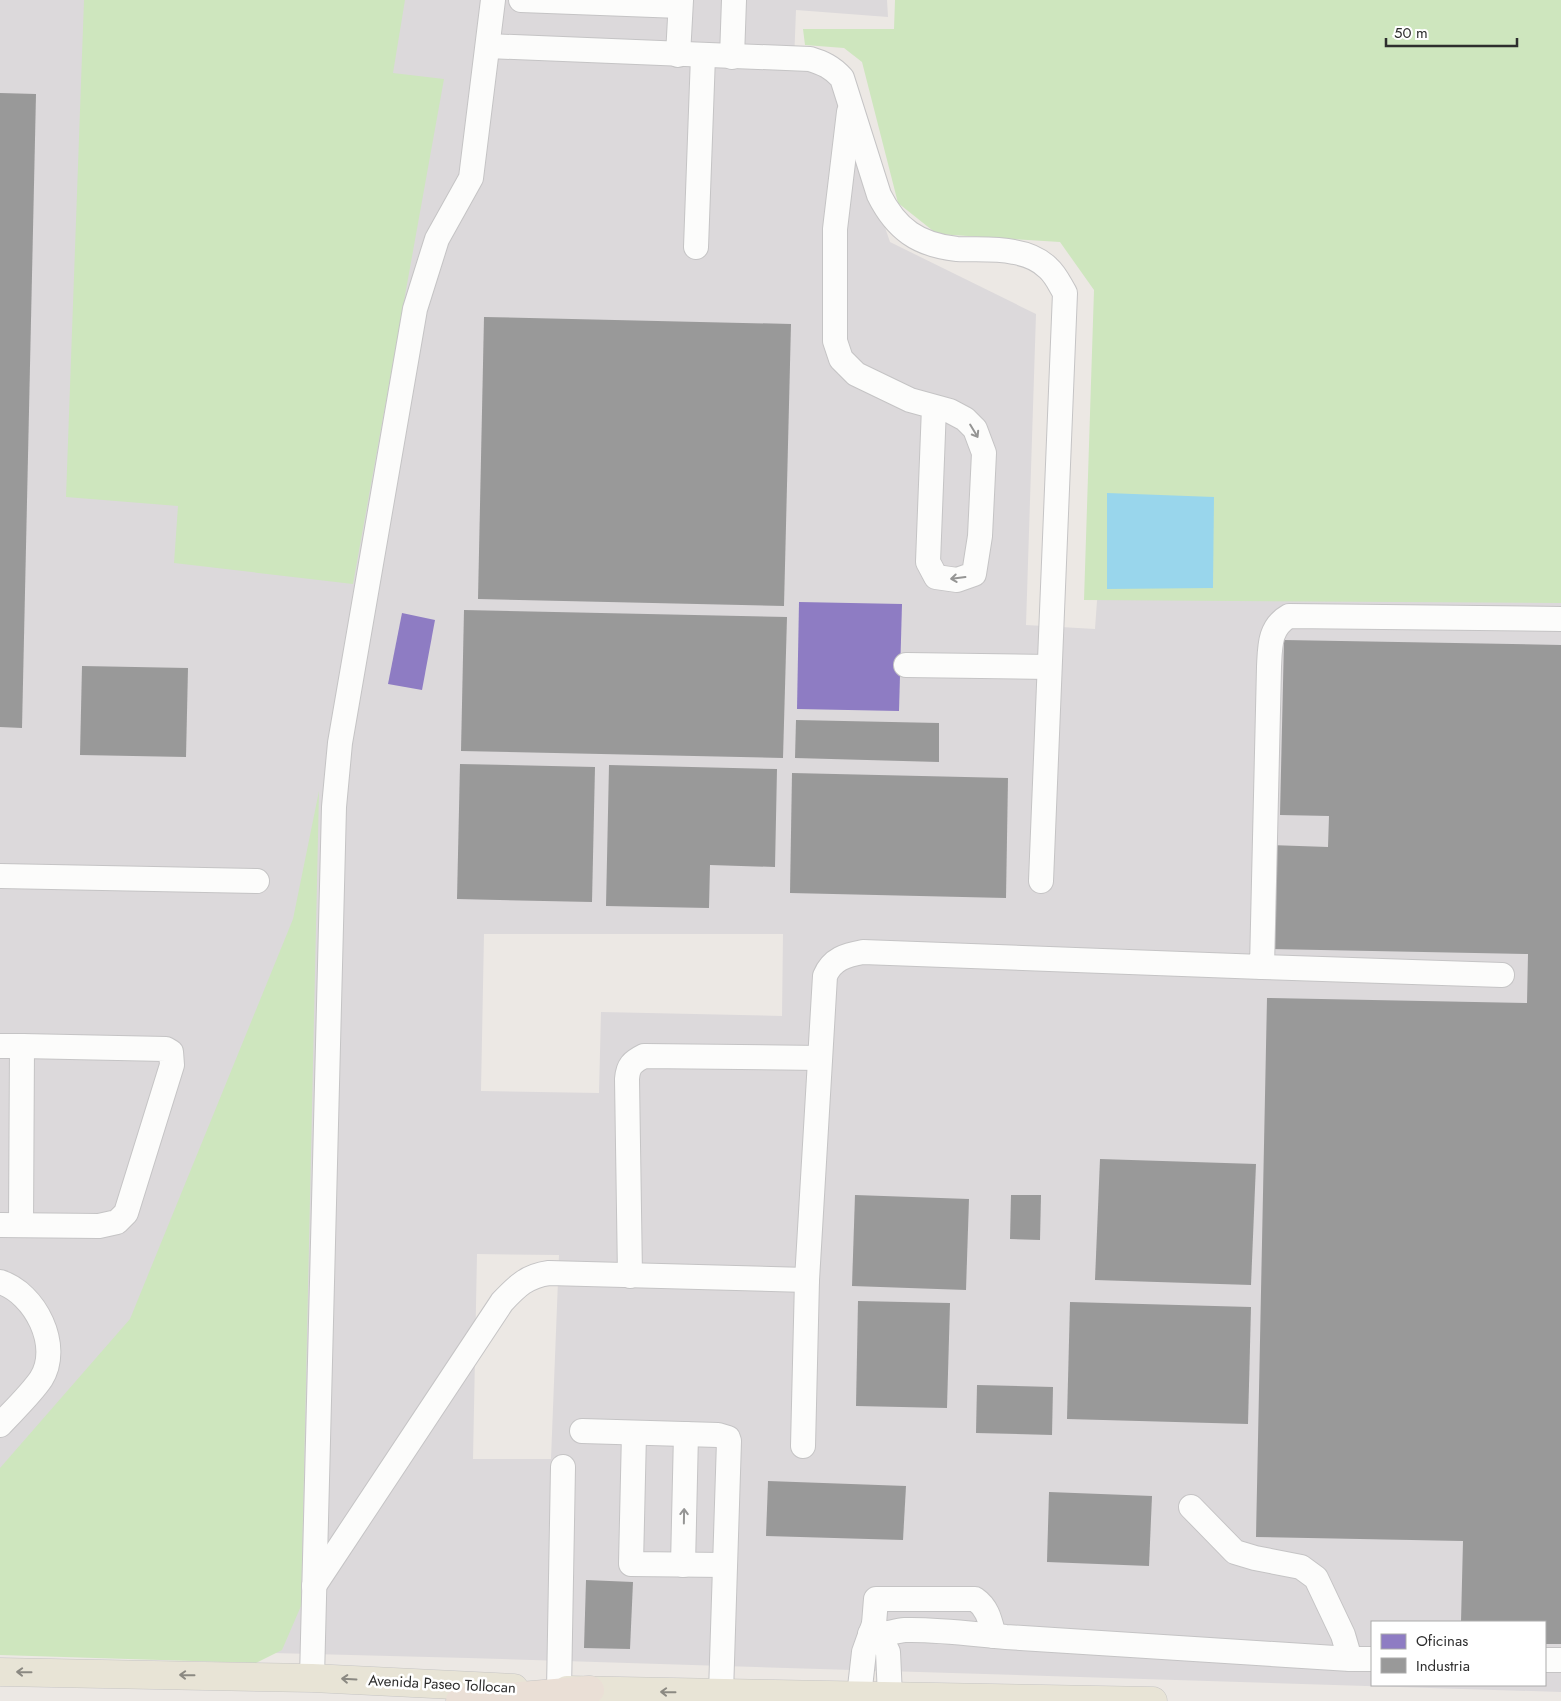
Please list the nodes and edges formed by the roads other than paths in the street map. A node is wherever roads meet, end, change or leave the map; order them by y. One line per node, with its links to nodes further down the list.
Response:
1 (493, 0): 5 (street)
2 (521, 0): 4 (street)
3 (734, 0): 8 (street)
4 (681, 3): 6 (street)
5 (488, 46): 6 (street); 35 (street)
6 (678, 55): 7 (street)
7 (703, 56): 8 (street); 10 (street)
8 (732, 57): 9 (street)
9 (850, 102): 11 (street); 14 (street)
10 (696, 247)
11 (934, 407): 11 (street, one-way to 11)
12 (1561, 618): 18 (street)
13 (906, 665): 14 (street)
14 (1049, 667): 17 (street)
15 (0, 876): 16 (street)
16 (257, 881)
17 (1041, 881)
18 (1262, 966): 19 (street); 21 (street)
19 (1502, 975)
20 (11, 1046): 22 (street); 22 (street)
21 (820, 1058): 23 (street); 24 (street)
22 (10, 1225)
23 (630, 1276): 24 (street); 35 (street)
24 (807, 1280): 30 (street)
25 (0, 1282): 26 (street)
26 (0, 1426)
27 (582, 1432): 28 (street)
28 (634, 1433): 29 (street); 33 (street)
29 (686, 1434): 33 (street, one-way to 29); 34 (street)
30 (803, 1446)
31 (563, 1467): 43 (street)
32 (1191, 1507): 38 (street)
33 (683, 1564): 34 (street)
34 (724, 1565): 45 (street)
35 (314, 1586): 42 (street)
36 (875, 1631): 37 (street); 37 (street); 46 (street); 47 (street)
37 (994, 1636): 38 (street)
38 (1361, 1659)
39 (1546, 1660): 40 (street)
40 (1561, 1660)
41 (0, 1672): 42 (main road, Avenida Paseo Tollocan, one-way to 41)
42 (312, 1678): 43 (main road, Avenida Paseo Tollocan, one-way to 42)
43 (559, 1690): 44 (main road, Avenida Paseo Tollocan)
44 (590, 1690): 45 (main road, Avenida Paseo Tollocan, one-way to 44); 48 (highway)
45 (721, 1693): 46 (main road, Avenida Paseo Tollocan)
46 (859, 1696): 47 (main road, Avenida Paseo Tollocan)
47 (890, 1696): 49 (main road, Avenida Paseo Tollocan)
48 (460, 1701)
49 (1153, 1701)

